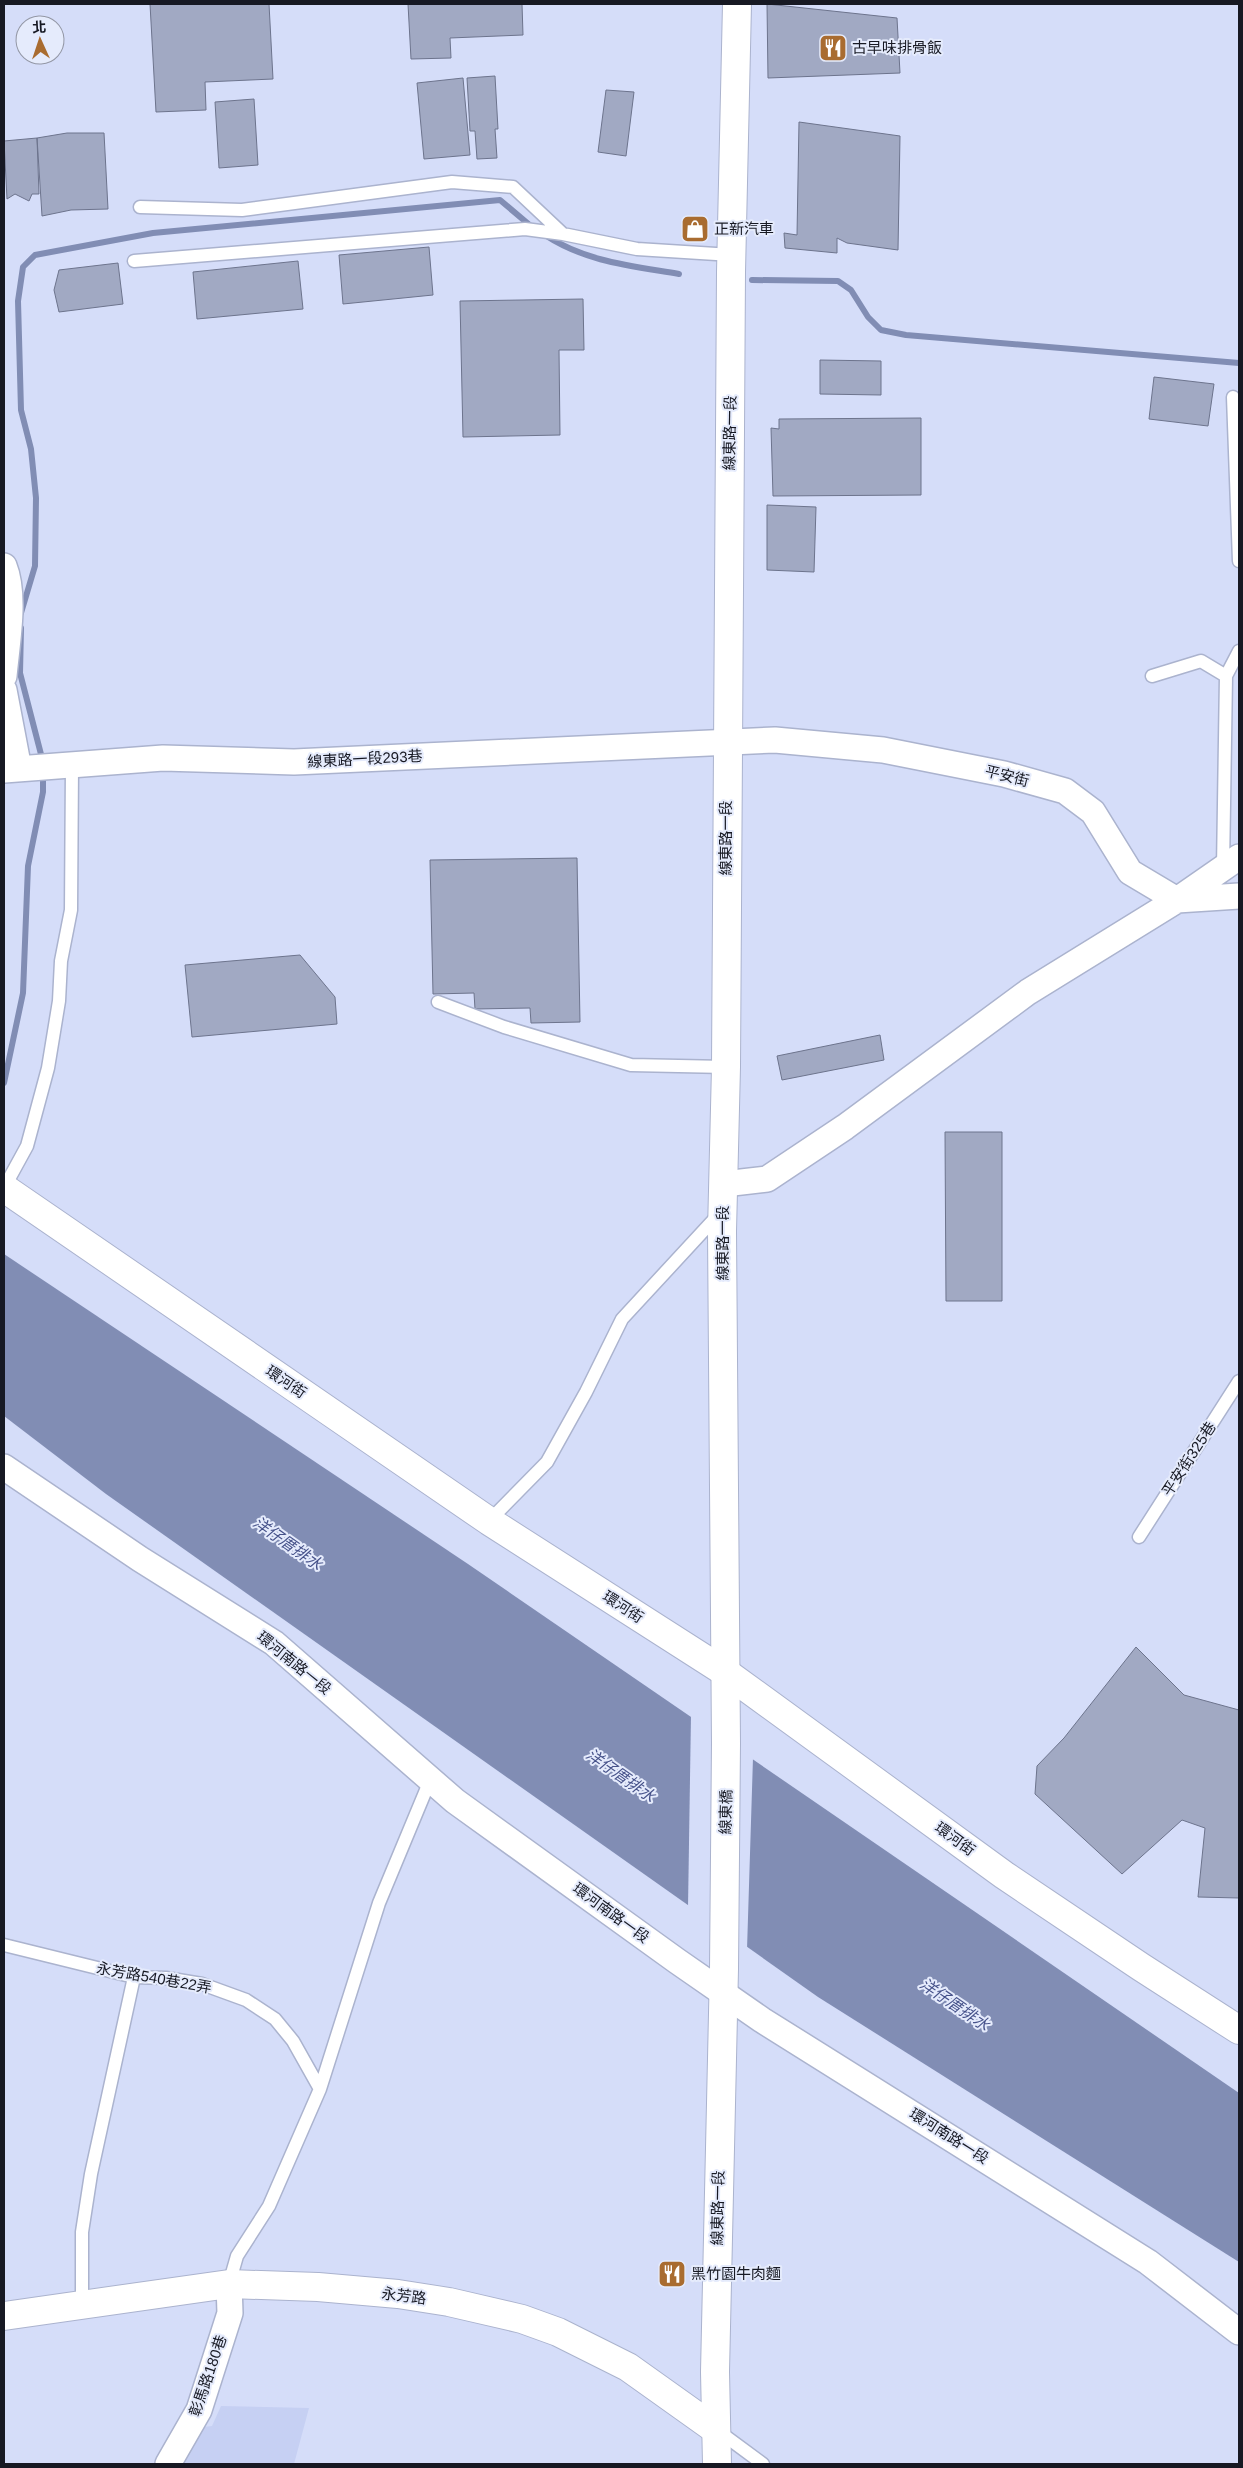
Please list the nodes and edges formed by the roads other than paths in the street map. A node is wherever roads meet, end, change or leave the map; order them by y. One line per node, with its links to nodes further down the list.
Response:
1 (737, 4): 4 (main road, 線東路一段)
2 (140, 207): 3 (lane)
3 (563, 234): 4 (lane); 5 (lane)
4 (732, 255): 14 (main road, 線東路一段)
5 (134, 260)
6 (1233, 397): 7 (lane)
7 (1239, 561)
8 (4, 566): 10 (street)
9 (1239, 652): 12 (lane)
10 (4, 676)
11 (1152, 676): 12 (lane)
12 (1226, 676): 17 (lane)
13 (4, 690): 16 (street)
14 (727, 741): 15 (street, 線東路一段293巷); 19 (street, 平安街); 21 (main road, 線東路一段)
15 (72, 766): 16 (street, 線東路一段293巷); 22 (lane)
16 (20, 769)
17 (1231, 863): 19 (street)
18 (1239, 896): 19 (street)
19 (1177, 900): 23 (street)
20 (438, 1002): 21 (lane)
21 (726, 1067): 23 (main road, 線東路一段)
22 (4, 1188): 26 (main road, 環河街)
23 (724, 1197): 26 (lane); 28 (main road, 線東路一段)
24 (1239, 1380): 27 (lane, 平安街325巷)
25 (4, 1467): 29 (street, 環河南路一段)
26 (489, 1521): 28 (main road, 環河街)
27 (1140, 1537)
28 (725, 1672): 31 (main road, 線東橋); 34 (main road, 環河街)
29 (431, 1778): 33 (street, 環河南路一段); 35 (lane)
30 (4, 1945): 32 (lane, 永芳路540巷22弄)
31 (724, 1952): 33 (main road, 線東路一段)
32 (134, 1977): 35 (lane, 永芳路540巷22弄); 37 (lane)
33 (724, 1992): 39 (street, 環河南路一段); 40 (main road, 線東路一段)
34 (1239, 2030)
35 (320, 2089): 36 (lane)
36 (229, 2284): 37 (main road, 永芳路); 40 (main road, 永芳路); 41 (street, 彰馬路180巷)
37 (82, 2304): 38 (main road, 永芳路)
38 (4, 2316)
39 (1239, 2332)
40 (715, 2429): 42 (main road, 線東路一段); 43 (lane, 永芳路)
41 (168, 2464)
42 (717, 2464)
43 (764, 2464)

